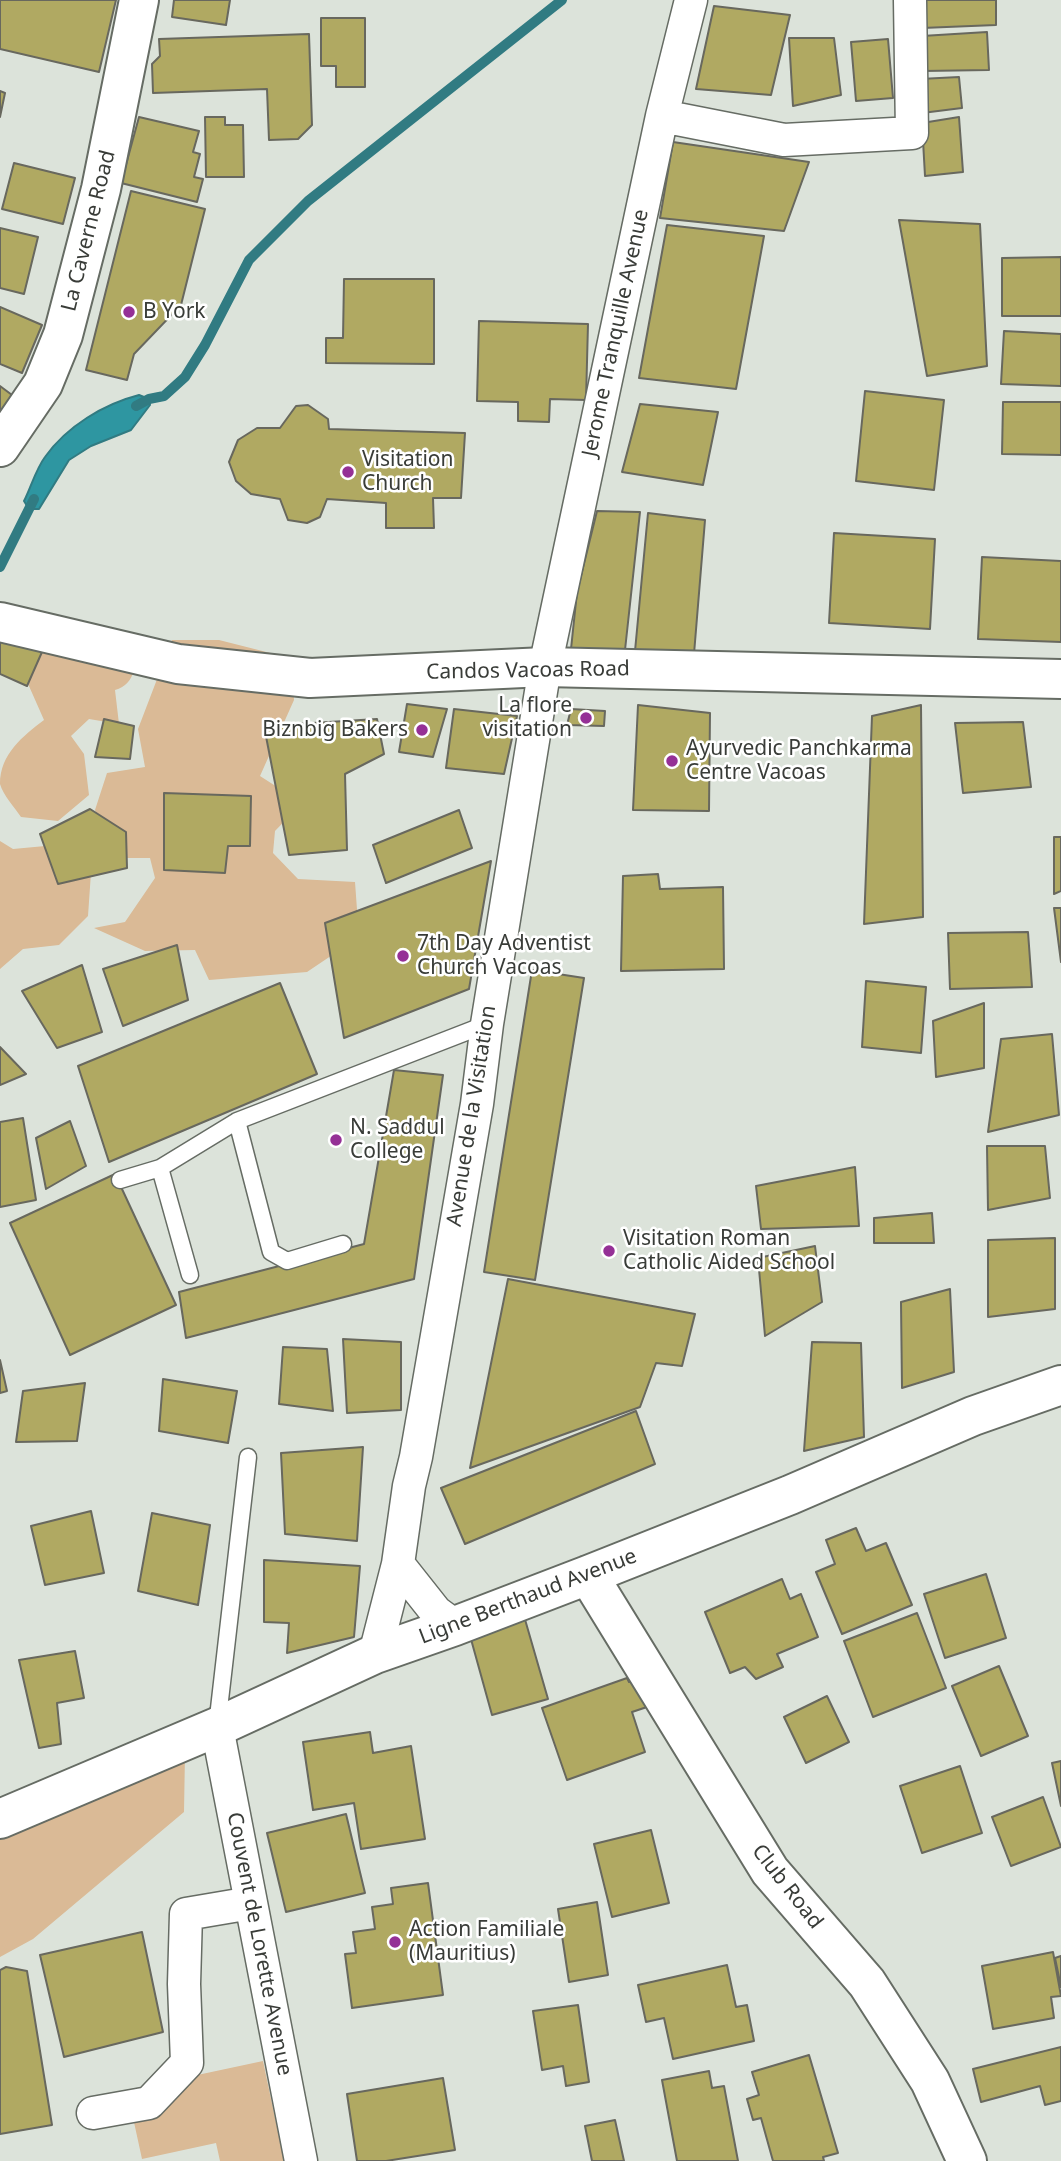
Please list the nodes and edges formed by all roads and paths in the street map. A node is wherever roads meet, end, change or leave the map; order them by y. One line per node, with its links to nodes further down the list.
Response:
1 (139, 0): 5 (street, La Caverne Road)
2 (691, 0): 4 (street, Jerome Tranquille Avenue)
3 (910, 0): 4 (street)
4 (662, 116): 7 (street, Jerome Tranquille Avenue)
5 (0, 447)
6 (3, 624): 7 (street, Candos Vacoas Road)
7 (545, 667): 8 (street, Candos Vacoas Road); 9 (street, Avenue de la Visitation)
8 (1061, 679)
9 (487, 1024): 10 (lane); 17 (street, Avenue de la Visitation)
10 (237, 1121): 11 (lane); 13 (lane)
11 (159, 1168): 12 (lane); 14 (lane)
12 (120, 1180)
13 (344, 1244)
14 (190, 1275)
15 (1061, 1385): 18 (street, Ligne Berthaud Avenue)
16 (248, 1457): 21 (lane)
17 (398, 1564): 19 (street); 20 (street, Avenue de la Visitation)
18 (587, 1575): 19 (street, Ligne Berthaud Avenue); 26 (street, Club Road)
19 (455, 1626): 20 (street, Ligne Berthaud Avenue)
20 (375, 1654): 21 (street, Ligne Berthaud Avenue)
21 (217, 1727): 22 (street, Ligne Berthaud Avenue); 23 (street, Couvent de Lorette Avenue)
22 (0, 1819)
23 (251, 1903): 24 (street); 25 (street, Couvent de Lorette Avenue)
24 (93, 2113)
25 (302, 2161)
26 (967, 2161)

